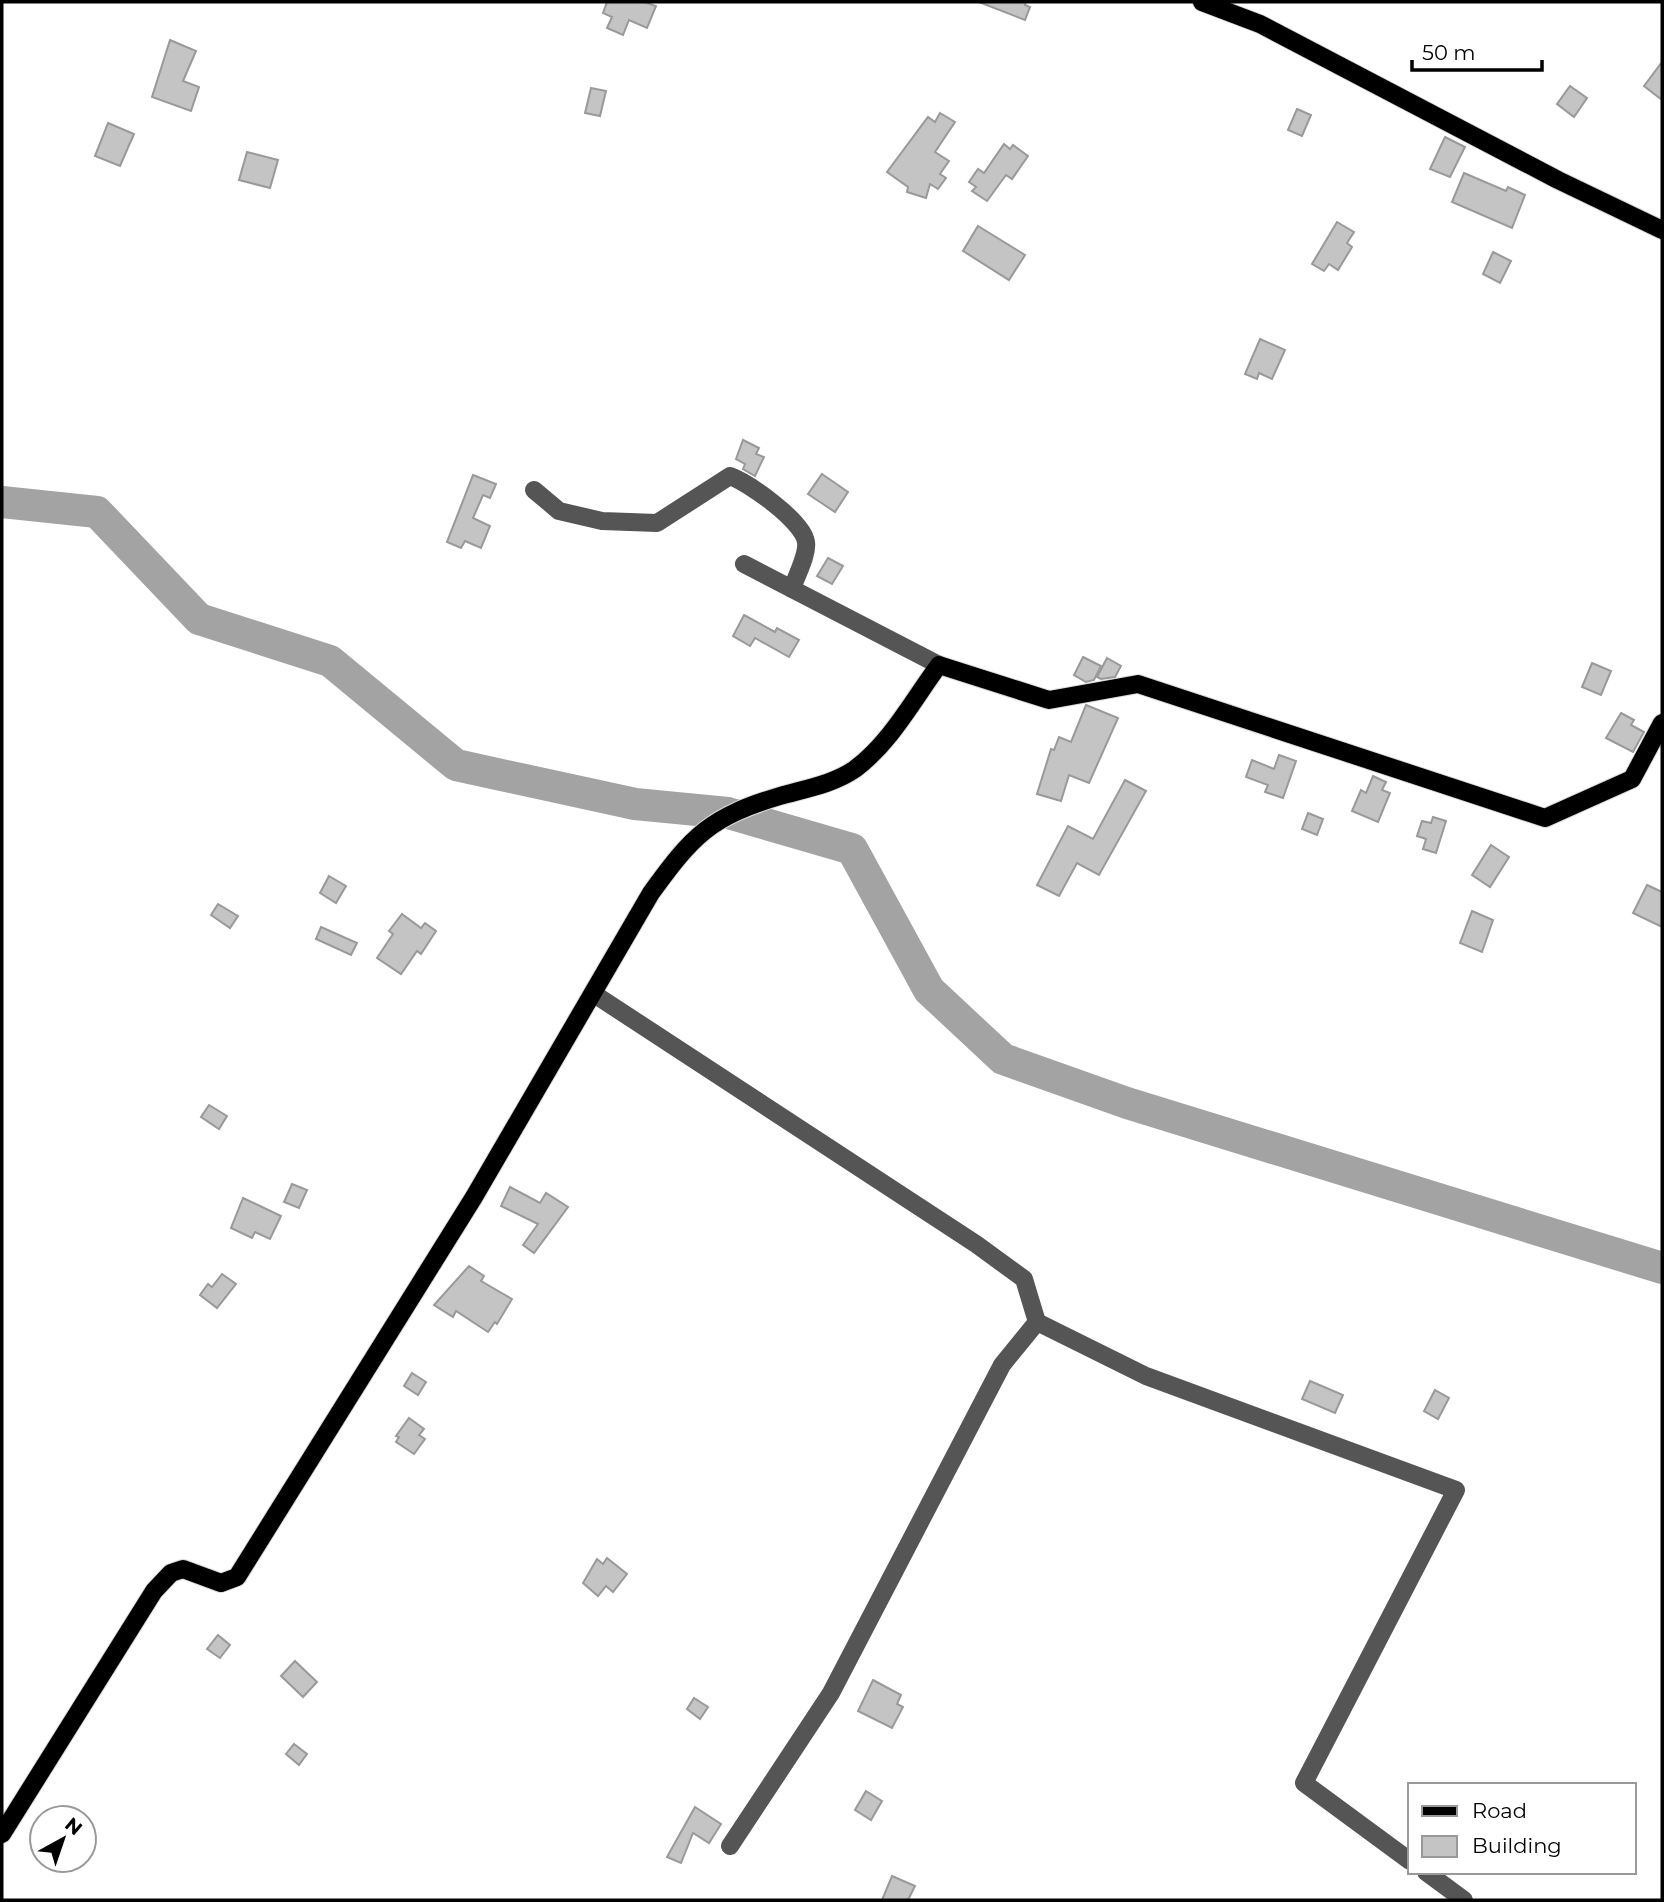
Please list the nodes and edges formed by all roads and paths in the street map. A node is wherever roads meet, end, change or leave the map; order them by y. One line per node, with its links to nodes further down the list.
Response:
1 (1202, 2): 2 (main road)
2 (1662, 230)
3 (534, 490): 5 (street)
4 (744, 564): 5 (street)
5 (792, 589): 6 (street)
6 (939, 665): 7 (main road); 8 (main road)
7 (1662, 723)
8 (594, 994): 9 (street); 10 (main road)
9 (1037, 1322): 11 (street); 12 (street)
10 (2, 1834)
11 (730, 1846)
12 (1408, 1860)
13 (1429, 1874): 14 (street)
14 (1464, 1900)

